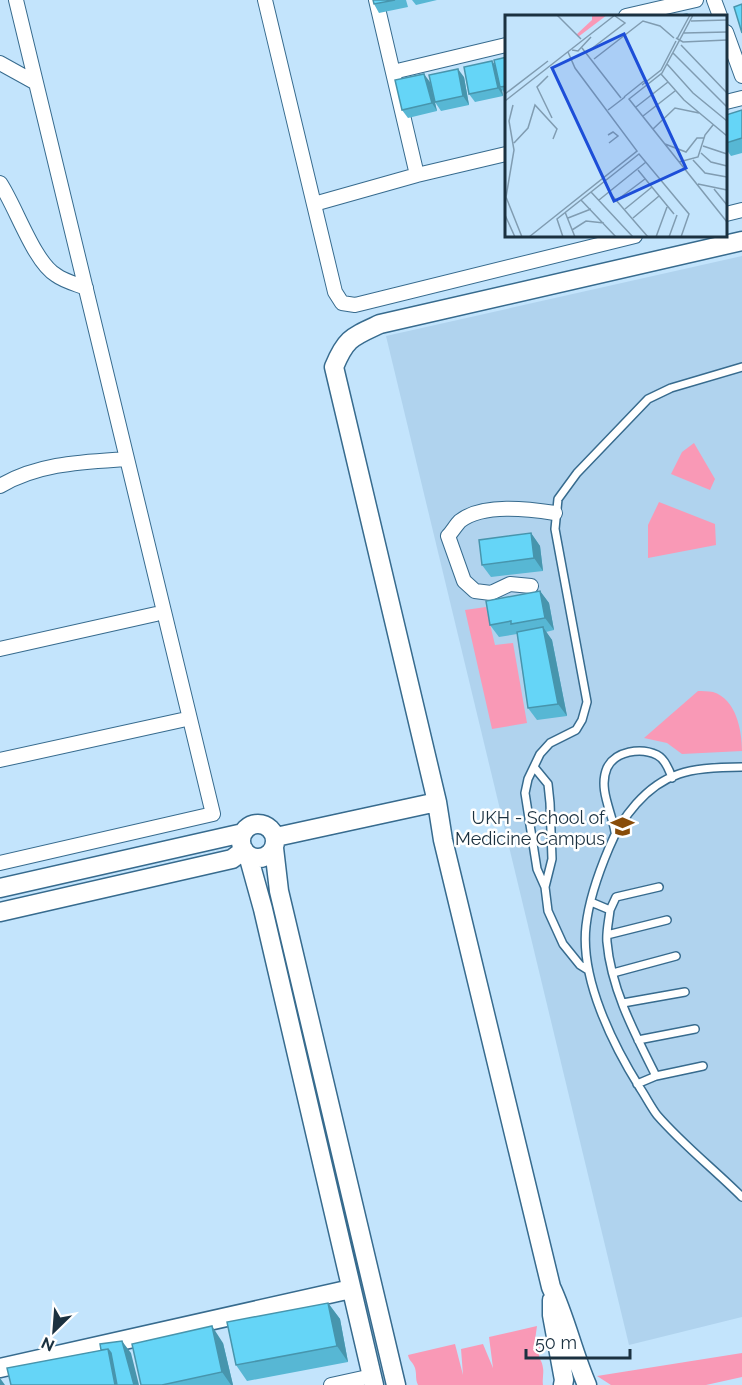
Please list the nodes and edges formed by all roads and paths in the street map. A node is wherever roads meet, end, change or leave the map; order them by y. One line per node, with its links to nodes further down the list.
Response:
1 (16, 0): 13 (street)
2 (265, 0): 19 (street)
3 (376, 0): 11 (street)
4 (696, 0): 6 (street)
5 (714, 0): 7 (street)
6 (630, 15)
7 (720, 15)
8 (727, 35): 12 (street)
9 (505, 45): 11 (street)
10 (0, 63): 13 (street)
11 (393, 72): 17 (street)
12 (742, 76)
13 (36, 83): 25 (street)
14 (742, 98): 15 (street)
15 (727, 102)
16 (505, 154): 17 (street)
17 (417, 175): 19 (street)
18 (0, 183): 25 (street)
19 (314, 204): 23 (street)
20 (742, 210): 21 (street)
21 (727, 214)
22 (626, 237): 23 (street)
23 (588, 241)
24 (742, 241): 38 (street)
25 (86, 288): 27 (street)
26 (742, 367): 29 (lane)
27 (127, 459): 28 (street); 42 (street)
28 (0, 486)
29 (555, 513): 30 (street); 35 (lane)
30 (531, 586)
31 (156, 614): 32 (street)
32 (0, 649)
33 (182, 720): 34 (street)
34 (0, 760)
35 (534, 767): 43 (lane); 43 (lane)
36 (742, 767): 37 (lane)
37 (672, 778): 39 (lane); 39 (lane)
38 (437, 802): 40 (street); 64 (street)
39 (615, 832): 46 (lane)
40 (275, 842): 41 (street); 41 (street); 62 (street)
41 (245, 846): 45 (street); 48 (street); 63 (street)
42 (0, 863)
43 (544, 887): 52 (lane)
44 (659, 887): 47 (lane)
45 (0, 888)
46 (591, 902): 47 (lane); 52 (lane)
47 (610, 910): 50 (lane)
48 (0, 912)
49 (667, 920): 50 (lane)
50 (607, 935): 53 (lane)
51 (676, 956): 53 (lane)
52 (588, 970): 60 (lane)
53 (613, 973): 55 (lane)
54 (685, 992): 55 (lane)
55 (623, 1003): 57 (lane)
56 (695, 1029): 57 (lane)
57 (638, 1040): 59 (lane)
58 (703, 1066): 59 (lane)
59 (656, 1076): 60 (lane)
60 (638, 1084): 61 (lane)
61 (742, 1197)
62 (357, 1218): 63 (street); 67 (street)
63 (336, 1222): 65 (street)
64 (552, 1287): 70 (street); 71 (street)
65 (351, 1289): 66 (street); 68 (street)
66 (0, 1368)
67 (394, 1378): 68 (street)
68 (373, 1380): 69 (street)
69 (331, 1385)
70 (564, 1385)
71 (587, 1385)

